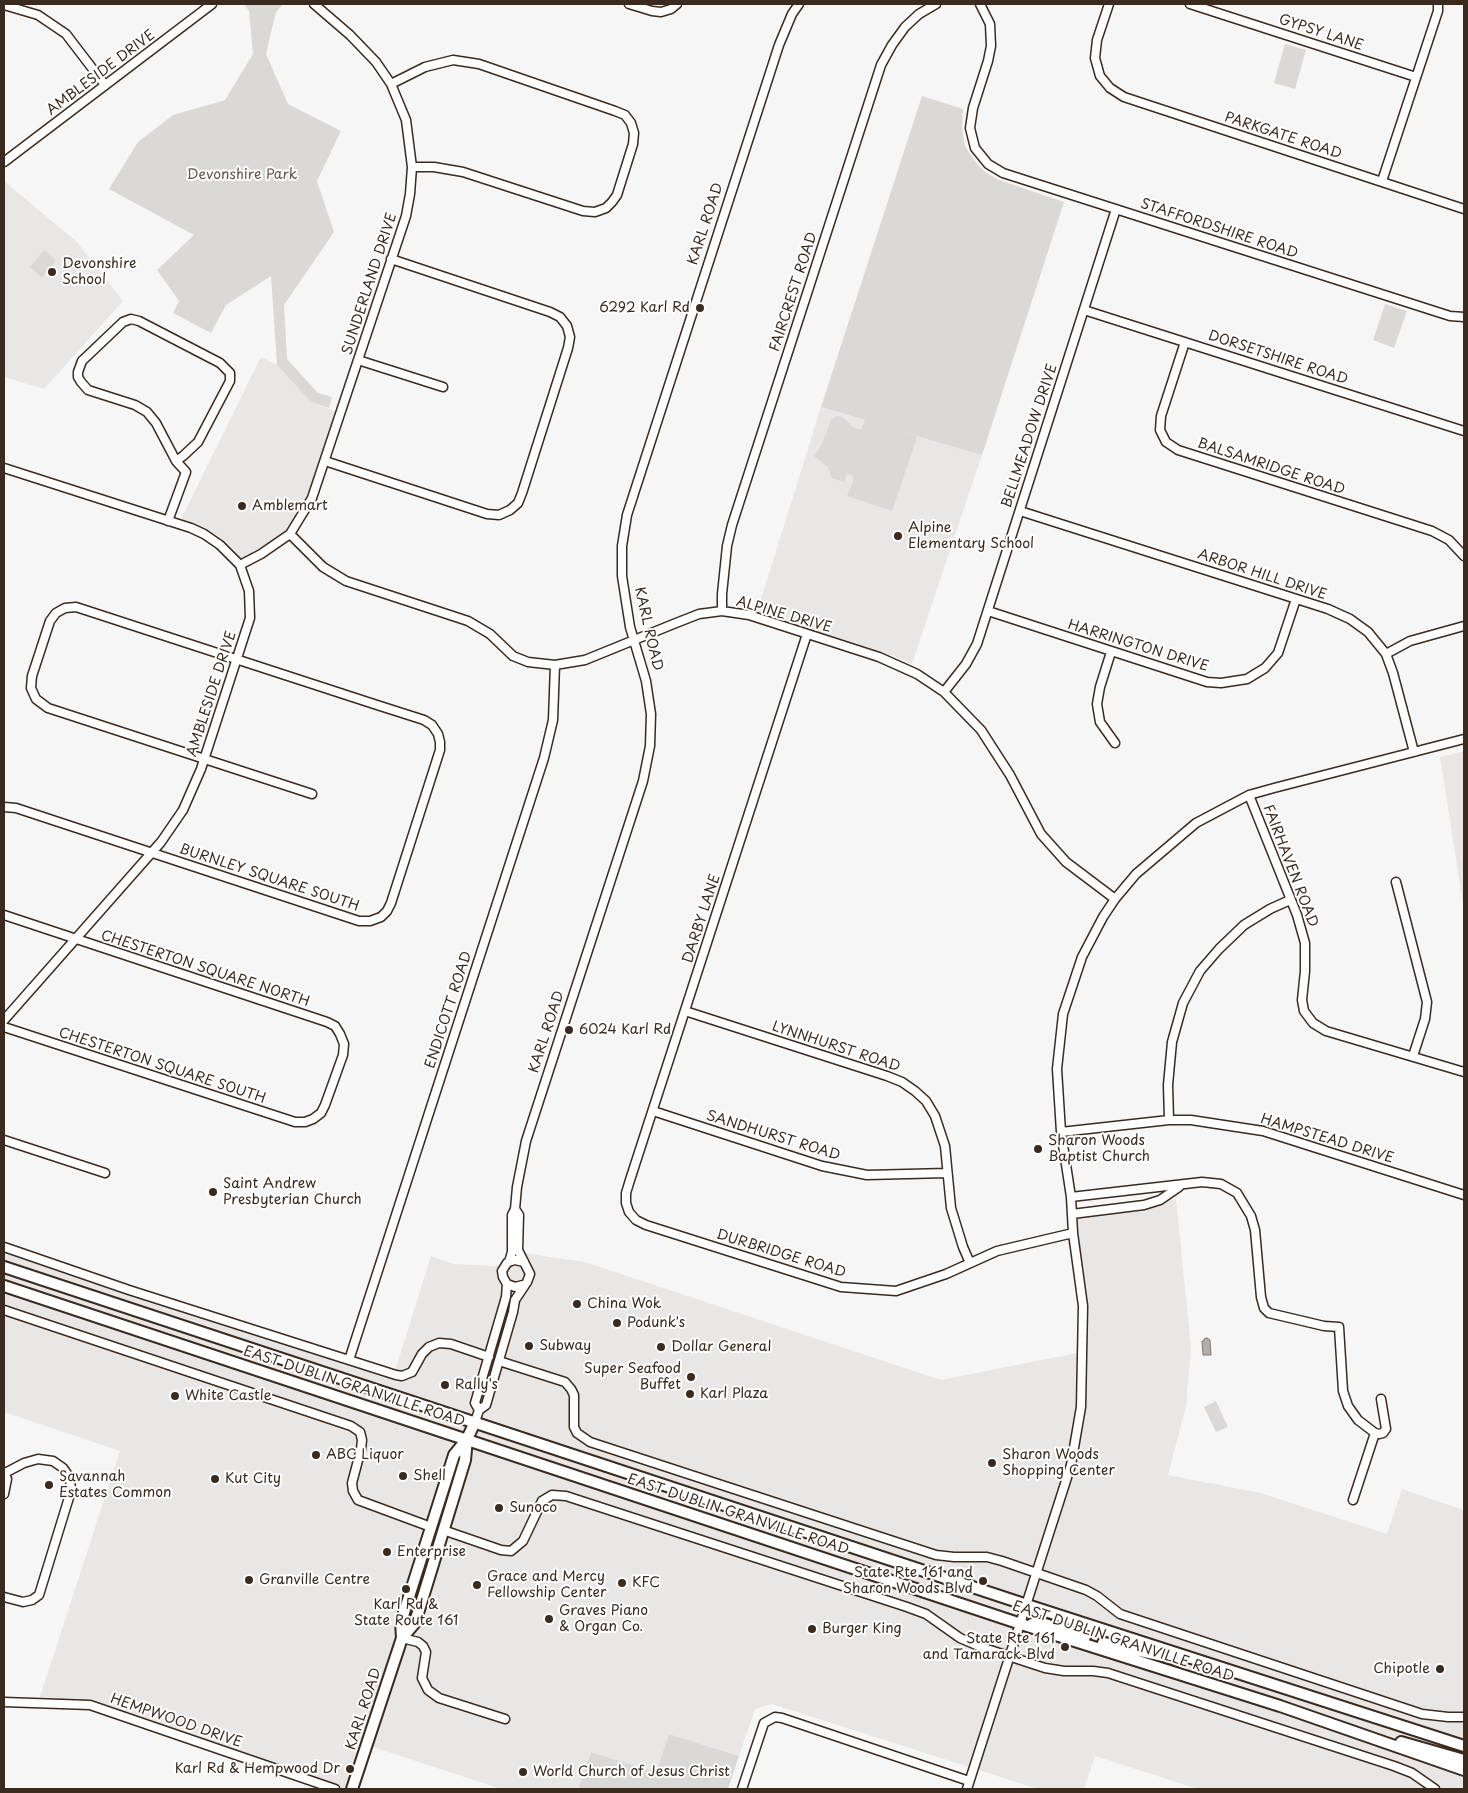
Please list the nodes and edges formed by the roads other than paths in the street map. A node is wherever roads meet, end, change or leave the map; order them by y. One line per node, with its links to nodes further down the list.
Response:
1 (212, 4): 14 (street, AMBLESIDE DRIVE)
2 (314, 4): 13 (street, SUNDERLAND DRIVE)
3 (629, 4): 11 (street)
4 (799, 4): 40 (street, KARL ROAD)
5 (936, 4): 36 (street, FAIRCREST ROAD)
6 (980, 4): 18 (street, STAFFORDSHIRE ROAD)
7 (1109, 4): 17 (street, PARKGATE ROAD)
8 (1190, 4): 12 (street, GYPSY LANE)
9 (1438, 4): 12 (street)
10 (4, 5): 14 (street)
11 (674, 6)
12 (1416, 77): 17 (street)
13 (391, 84): 16 (street, SUNDERLAND DRIVE); 16 (street)
14 (104, 85): 15 (street, AMBLESIDE DRIVE)
15 (4, 162)
16 (412, 167): 20 (street, SUNDERLAND DRIVE)
17 (1382, 181): 19 (street, PARKGATE ROAD)
18 (1116, 209): 21 (street, BELLMEADOW DRIVE); 22 (street, STAFFORDSHIRE ROAD)
19 (1464, 209)
20 (391, 259): 24 (street, SUNDERLAND DRIVE); 28 (street)
21 (1084, 310): 23 (street, DORSETSHIRE ROAD); 30 (street, BELLMEADOW DRIVE)
22 (1464, 317)
23 (1185, 342): 26 (street, DORSETSHIRE ROAD); 33 (street, BALSAMRIDGE ROAD)
24 (358, 360): 25 (street); 28 (street, SUNDERLAND DRIVE)
25 (443, 387)
26 (1464, 431)
27 (176, 460): 27 (street); 31 (street)
28 (325, 461): 32 (street, SUNDERLAND DRIVE)
29 (4, 468): 31 (street, AMBLESIDE DRIVE)
30 (1020, 511): 35 (street, ARBOR HILL DRIVE); 37 (street, BELLMEADOW DRIVE)
31 (168, 521): 34 (street, AMBLESIDE DRIVE)
32 (290, 534): 34 (street, SUNDERLAND DRIVE); 44 (street, ALPINE DRIVE)
33 (1464, 556)
34 (240, 566): 43 (street, AMBLESIDE DRIVE)
35 (1296, 599): 41 (street, HARRINGTON DRIVE); 42 (street, ARBOR HILL DRIVE)
36 (722, 610): 39 (street, ALPINE DRIVE); 40 (street, ALPINE DRIVE)
37 (988, 611): 41 (street, HARRINGTON DRIVE); 45 (street, BELLMEADOW DRIVE)
38 (1464, 626): 42 (street)
39 (807, 634): 45 (street, ALPINE DRIVE); 59 (street, DARBY LANE)
40 (634, 640): 44 (street, ALPINE DRIVE); 74 (street, KARL ROAD)
41 (1111, 652): 47 (street)
42 (1386, 654): 48 (street, ARBOR HILL DRIVE)
43 (237, 658): 49 (street, AMBLESIDE DRIVE); 49 (street); 53 (street, BURNLEY SQUARE SOUTH)
44 (555, 665): 88 (street, ENDICOTT ROAD)
45 (944, 692): 55 (street, ALPINE DRIVE)
46 (1464, 739): 48 (street)
47 (1115, 743)
48 (1414, 752): 51 (street)
49 (204, 760): 50 (street); 53 (street, AMBLESIDE DRIVE)
50 (312, 794)
51 (1250, 796): 55 (street); 56 (street, FAIRHAVEN ROAD)
52 (4, 807): 53 (street, BURNLEY SQUARE SOUTH)
53 (151, 852): 58 (street, AMBLESIDE DRIVE)
54 (1396, 882): 62 (street)
55 (1115, 899): 67 (street)
56 (1290, 900): 62 (street, FAIRHAVEN ROAD); 66 (street)
57 (4, 915): 58 (street, CHESTERTON SQUARE NORTH)
58 (74, 939): 60 (street, AMBLESIDE DRIVE); 65 (street, CHESTERTON SQUARE NORTH)
59 (685, 1011): 64 (street, DARBY LANE); 70 (street, LYNNHURST ROAD)
60 (4, 1020)
61 (4, 1027): 65 (street, CHESTERTON SQUARE SOUTH)
62 (1414, 1056): 63 (street, FAIRHAVEN ROAD)
63 (1464, 1072)
64 (653, 1111): 70 (street, SANDHURST ROAD); 75 (street, DARBY LANE)
65 (313, 1119)
66 (1169, 1120): 67 (street, HAMPSTEAD DRIVE); 72 (street, HAMPSTEAD DRIVE)
67 (1061, 1132): 73 (street)
68 (4, 1140): 69 (street)
69 (106, 1173)
70 (947, 1173): 81 (street, LYNNHURST ROAD)
71 (1181, 1186): 73 (street); 76 (street); 93 (street)
72 (1464, 1195)
73 (1071, 1198): 76 (street)
74 (515, 1209): 79 (street, KARL ROAD); 80 (street, KARL ROAD)
75 (629, 1212): 81 (street, DURBRIDGE ROAD)
76 (1072, 1214): 77 (street)
77 (1073, 1233): 81 (street, DURBRIDGE ROAD); 100 (street)
78 (4, 1247): 88 (street, EAST DUBLIN GRANVILLE ROAD)
79 (508, 1262): 80 (street); 83 (street)
80 (524, 1262): 84 (street)
81 (970, 1263)
82 (4, 1267): 92 (main road, EAST DUBLIN GRANVILLE ROAD)
83 (507, 1284): 84 (street); 87 (street, KARL ROAD)
84 (523, 1285): 89 (street, KARL ROAD)
85 (4, 1286): 94 (main road, EAST DUBLIN GRANVILLE ROAD)
86 (4, 1310): 98 (street)
87 (488, 1357): 88 (street, EAST DUBLIN GRANVILLE ROAD); 91 (street, KARL ROAD)
88 (348, 1360)
89 (499, 1361): 91 (street, KARL ROAD); 100 (street, EAST DUBLIN GRANVILLE ROAD)
90 (1381, 1399): 93 (street)
91 (479, 1410): 92 (street, KARL ROAD)
92 (475, 1422): 94 (main road, KARL ROAD); 102 (main road, EAST DUBLIN GRANVILLE ROAD)
93 (1375, 1433): 97 (street)
94 (467, 1439): 98 (main road, KARL ROAD); 99 (main road, KARL ROAD); 103 (main road, EAST DUBLIN GRANVILLE ROAD)
95 (4, 1472): 96 (street); 101 (street)
96 (4, 1494)
97 (1353, 1500)
98 (431, 1527): 104 (main road, KARL ROAD)
99 (443, 1530): 104 (main road, KARL ROAD); 105 (street)
100 (1036, 1573): 102 (street); 108 (street, EAST DUBLIN GRANVILLE ROAD)
101 (7, 1598)
102 (1027, 1605): 103 (street); 106 (main road, EAST DUBLIN GRANVILLE ROAD)
103 (1021, 1624): 105 (street); 106 (main road); 110 (main road, EAST DUBLIN GRANVILLE ROAD)
104 (402, 1638): 109 (street); 116 (main road, KARL ROAD)
105 (1010, 1656): 114 (street); 118 (street)
106 (1222, 1667): 111 (main road, EAST DUBLIN GRANVILLE ROAD)
107 (4, 1702): 115 (street, HEMPWOOD DRIVE)
108 (1464, 1717)
109 (505, 1719)
110 (1358, 1733): 112 (main road); 113 (main road, EAST DUBLIN GRANVILLE ROAD)
111 (1464, 1746)
112 (1464, 1760)
113 (1464, 1770)
114 (968, 1785): 117 (street)
115 (335, 1789)
116 (352, 1789)
117 (742, 1789)
118 (1435, 1789)

